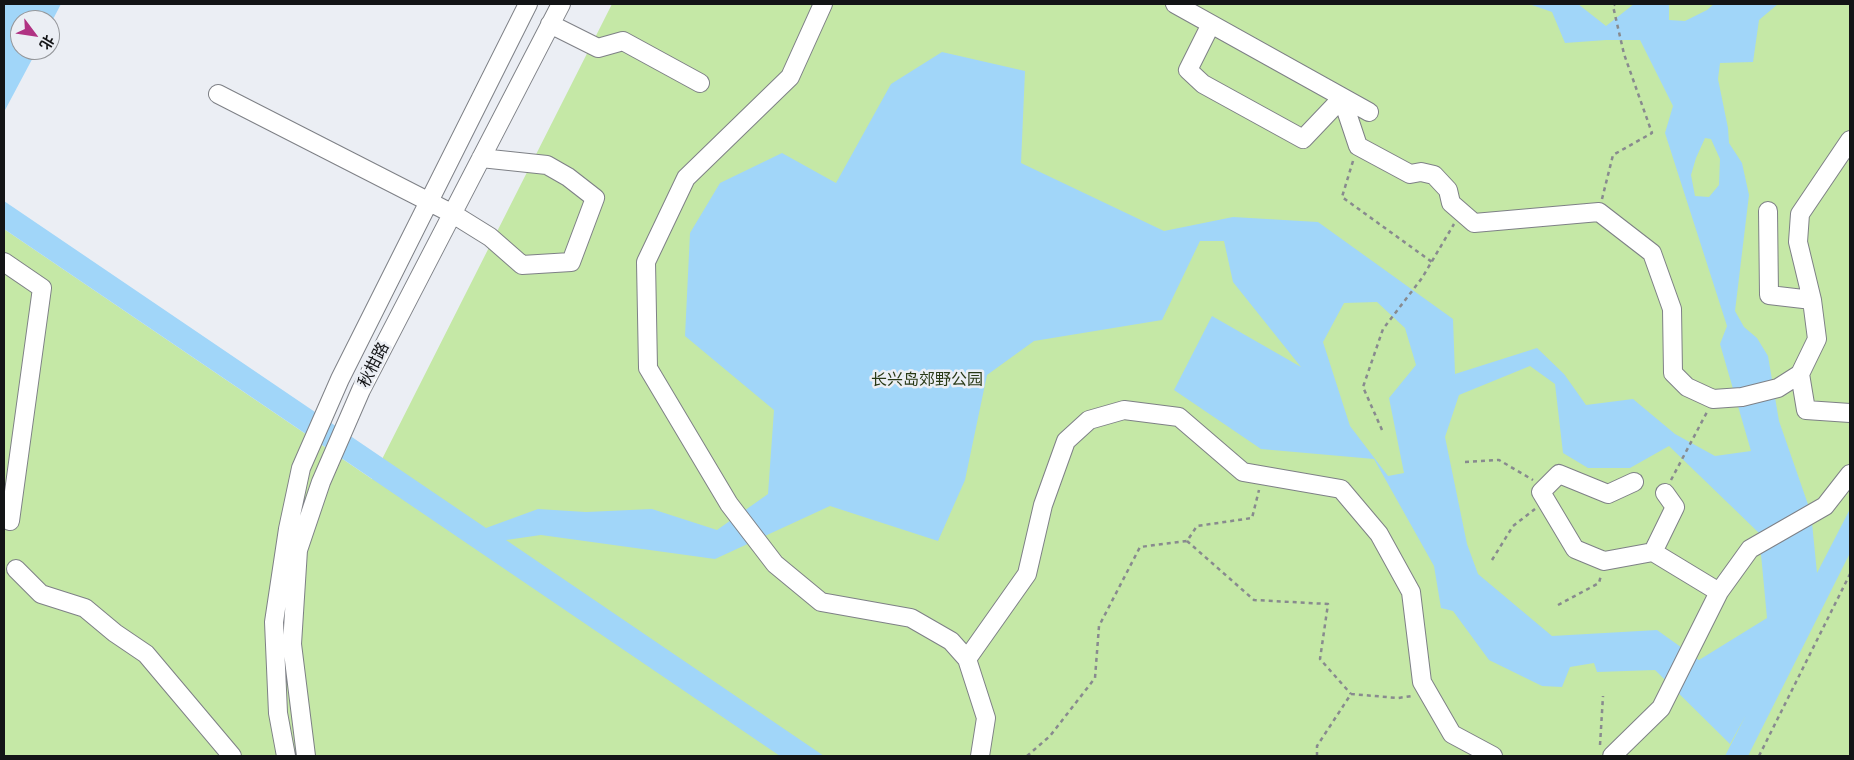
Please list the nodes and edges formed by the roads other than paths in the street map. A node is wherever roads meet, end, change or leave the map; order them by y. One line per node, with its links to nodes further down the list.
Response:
1 (528, 4): 13 (street, 秋柑路)
2 (561, 4): 5 (street, 秋柑路)
3 (823, 4): 27 (street)
4 (1175, 4): 6 (street)
5 (550, 24): 7 (street); 12 (street, 秋柑路)
6 (1211, 24): 9 (street); 9 (street)
7 (700, 82)
8 (218, 94): 13 (street)
9 (1342, 98): 10 (street); 18 (street)
10 (1369, 112)
11 (1850, 140): 17 (street)
12 (481, 158): 15 (street, 秋柑路); 15 (street)
13 (429, 200): 15 (street); 30 (street, 秋柑路)
14 (1768, 211): 17 (street)
15 (453, 214): 31 (street, 秋柑路)
16 (4, 262): 23 (street)
17 (1812, 300): 18 (street)
18 (1800, 374): 19 (street)
19 (1850, 413)
20 (1850, 475): 26 (street)
21 (1634, 482): 24 (street)
22 (1665, 492): 24 (street)
23 (10, 521)
24 (1653, 552): 26 (street)
25 (16, 569): 29 (street)
26 (1719, 592): 28 (street)
27 (967, 659): 32 (street); 33 (street)
28 (1606, 751)
29 (232, 756)
30 (286, 756)
31 (306, 756)
32 (980, 756)
33 (1493, 756)

